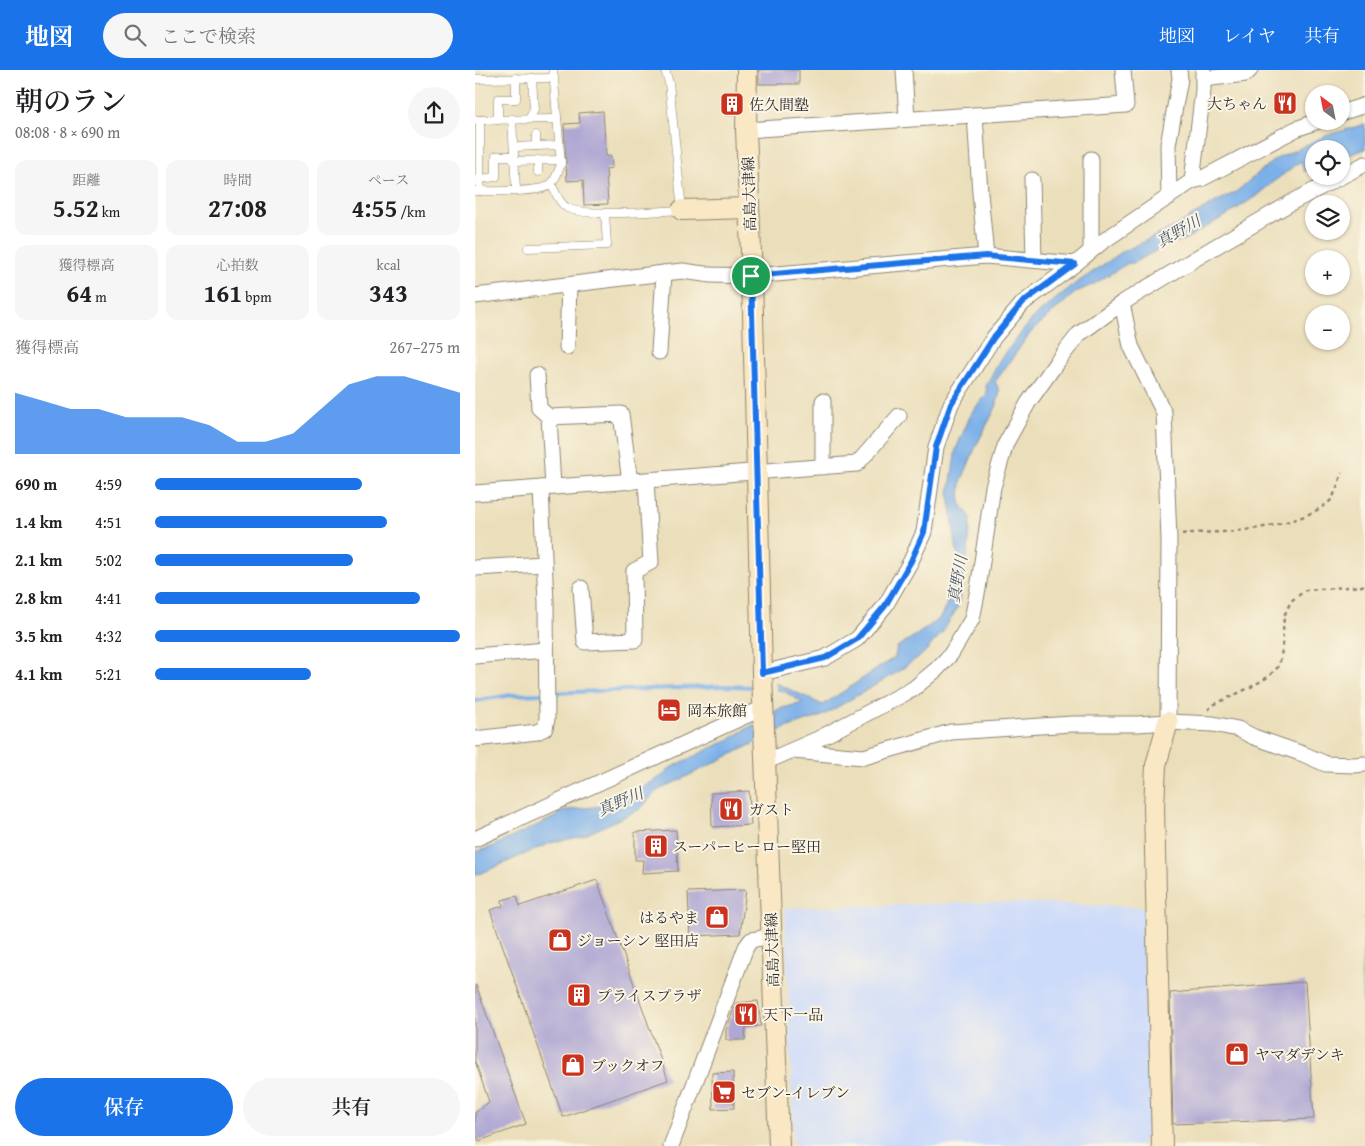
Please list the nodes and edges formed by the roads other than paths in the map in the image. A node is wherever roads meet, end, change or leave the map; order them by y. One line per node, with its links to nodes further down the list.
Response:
1 (478, 70): 12 (lane)
2 (665, 70): 43 (lane)
3 (747, 70): 23 (main road, 高島大津線)
4 (904, 70): 21 (street)
5 (1123, 70): 15 (street)
6 (1179, 70): 41 (street)
7 (1250, 70): 9 (street)
8 (554, 74): 11 (lane); 18 (lane)
9 (1203, 74): 37 (street)
10 (515, 78): 11 (lane); 12 (lane); 20 (lane)
11 (532, 78): 17 (lane)
12 (476, 79)
13 (1365, 105): 14 (street)
14 (1350, 110)
15 (975, 115): 21 (street); 47 (street)
16 (512, 119): 17 (lane); 20 (lane); 28 (lane)
17 (529, 119): 18 (lane)
18 (557, 119): 26 (lane)
19 (477, 120): 20 (lane); 25 (lane)
20 (498, 120)
21 (907, 120): 23 (street)
22 (1305, 126): 37 (street)
23 (746, 130): 42 (main road, 高島大津線)
24 (536, 135): 27 (lane)
25 (477, 138): 35 (lane)
26 (559, 145): 27 (lane); 32 (lane)
27 (536, 146): 28 (lane)
28 (514, 147): 29 (lane)
29 (514, 158): 31 (lane); 35 (lane); 39 (lane)
30 (1091, 159): 46 (street)
31 (538, 160): 32 (lane); 34 (lane)
32 (561, 160): 38 (lane)
33 (1365, 164): 54 (street)
34 (538, 172)
35 (480, 178): 40 (lane)
36 (1032, 180): 48 (street)
37 (1192, 181): 41 (street)
38 (551, 184): 39 (lane); 44 (lane)
39 (516, 190): 40 (lane)
40 (477, 191)
41 (1169, 197): 46 (street)
42 (749, 208): 43 (main road); 51 (main road, 高島大津線)
43 (682, 210): 44 (lane)
44 (605, 213): 45 (lane)
45 (528, 248)
46 (1091, 250): 49 (street)
47 (986, 256): 48 (street); 51 (street)
48 (1034, 260): 49 (street)
49 (1075, 264): 72 (street)
50 (664, 273): 51 (street); 52 (street); 56 (street)
51 (751, 276): 62 (main road, 高島大津線)
52 (569, 285): 53 (street); 55 (street)
53 (475, 296)
54 (1122, 303): 74 (street); 76 (street)
55 (567, 347)
56 (659, 352)
57 (537, 375): 60 (street)
58 (823, 401): 61 (street)
59 (899, 416): 61 (street)
60 (549, 417): 64 (street); 65 (street)
61 (823, 467): 62 (street)
62 (756, 473): 63 (street); 72 (main road, 高島大津線)
63 (646, 481): 64 (street); 69 (street)
64 (630, 482): 65 (street)
65 (547, 488): 66 (street); 67 (street)
66 (475, 493)
67 (544, 564): 68 (street); 70 (street)
68 (475, 568)
69 (581, 588)
70 (546, 650): 71 (street); 75 (street)
71 (475, 656)
72 (762, 673): 73 (main road, 高島大津線)
73 (763, 708): 77 (main road, 高島大津線); 79 (street)
74 (1168, 722): 76 (street); 78 (street); 83 (main road)
75 (475, 739)
76 (791, 750): 77 (street)
77 (765, 758): 80 (main road, 高島大津線)
78 (1365, 764)
79 (475, 839)
80 (771, 936): 81 (street); 82 (main road, 高島大津線)
81 (671, 1146)
82 (779, 1146)
83 (1162, 1146)

